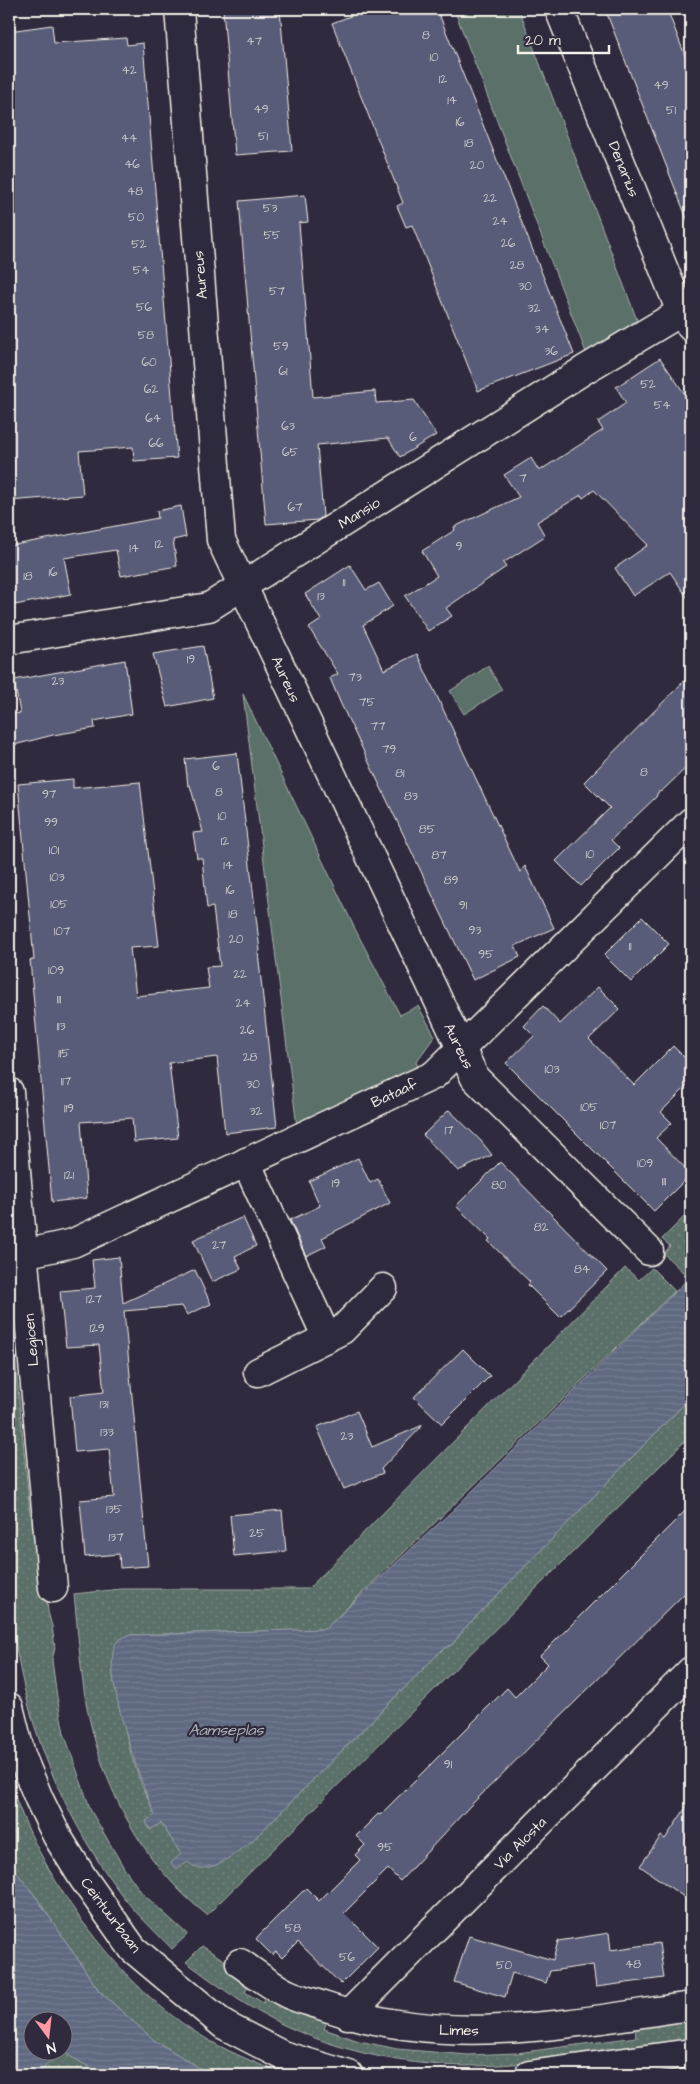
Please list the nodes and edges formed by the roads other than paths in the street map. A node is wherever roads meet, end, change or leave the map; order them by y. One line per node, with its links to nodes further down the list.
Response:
1 (179, 9): 4 (street, Aureus)
2 (559, 9): 3 (street, Denarius)
3 (686, 320): 4 (street, Mansio)
4 (242, 587): 5 (street, Mansio); 7 (street, Aureus)
5 (9, 640)
6 (691, 822): 7 (street, Bataaf)
7 (461, 1050): 9 (street, Bataaf); 10 (street, Aureus)
8 (9, 1092): 11 (street, Legioen)
9 (246, 1162): 11 (street, Bataaf); 13 (street)
10 (649, 1251)
11 (24, 1254): 15 (street, Legioen)
12 (383, 1288): 13 (street)
13 (327, 1338): 14 (street)
14 (258, 1372)
15 (53, 1588)
16 (691, 1671): 20 (street, Via Alosta)
17 (9, 1707): 22 (street, Ceintuurbaan)
18 (240, 1963): 20 (street, Limes)
19 (691, 2006): 20 (street, Limes)
20 (348, 2015)
21 (691, 2053): 23 (street)
22 (349, 2075)
23 (529, 2075)

